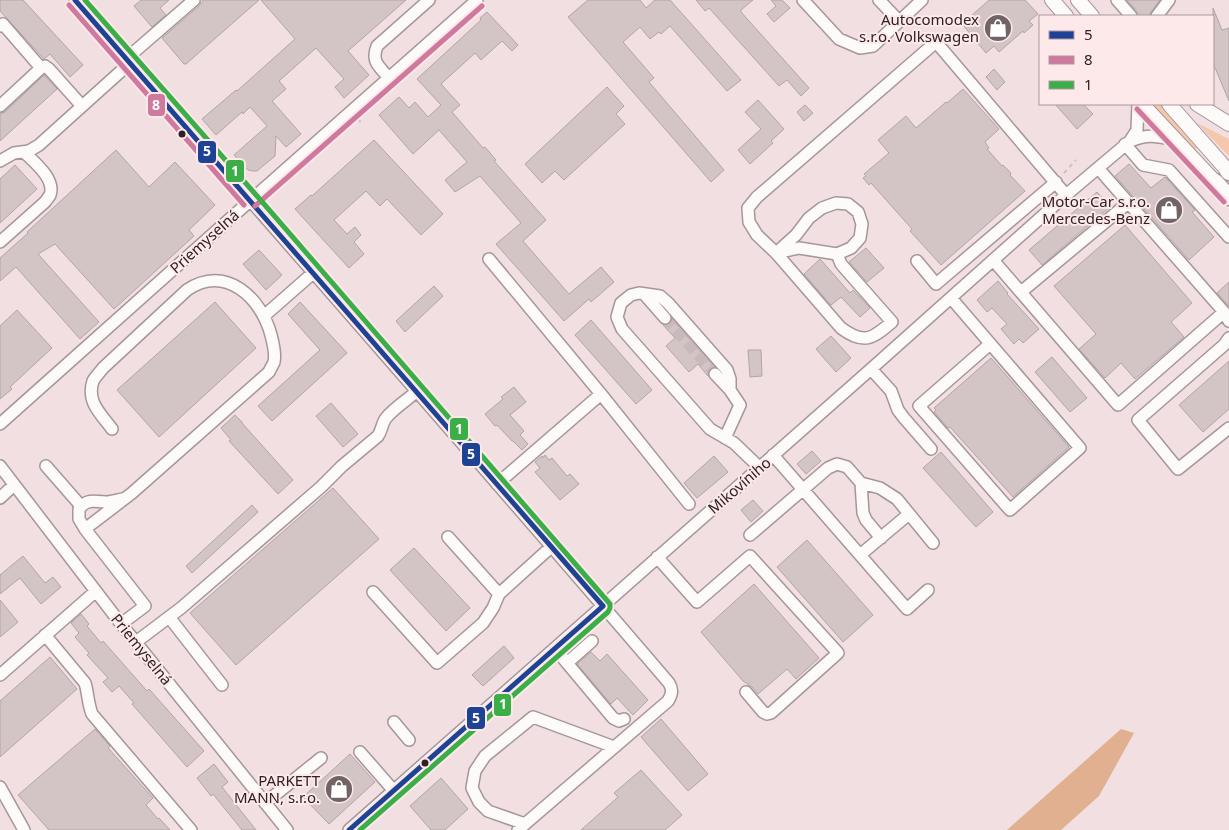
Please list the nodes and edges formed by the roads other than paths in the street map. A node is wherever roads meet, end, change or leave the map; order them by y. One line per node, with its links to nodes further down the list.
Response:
1 (75, 0): 18 (street)
2 (194, 0): 18 (street)
3 (429, 0): 20 (street)
4 (477, 0): 20 (street, Priemyselná)
5 (803, 0): 16 (street)
6 (880, 0): 16 (street)
7 (922, 0): 16 (street)
8 (1052, 0): 12 (main road)
9 (1078, 0): 13 (main road)
10 (1117, 0): 14 (street)
11 (1169, 0): 15 (street)
12 (1065, 15)
13 (1091, 15)
14 (1130, 15)
15 (1158, 15)
16 (899, 21)
17 (0, 26): 19 (street)
18 (128, 61): 26 (street); 38 (street)
19 (41, 68): 25 (street); 26 (street)
20 (389, 78): 38 (street, Priemyselná)
21 (1140, 105): 29 (street)
22 (1141, 105): 28 (main road)
23 (1170, 105): 33 (main road)
24 (1199, 105): 27 (main road)
25 (0, 106)
26 (82, 106): 30 (street)
27 (1229, 124)
28 (1175, 140): 29 (street); 35 (main road)
29 (1127, 142): 32 (street, Mikovíniho); 40 (street)
30 (24, 152): 31 (street); 41 (street)
31 (0, 161)
32 (1098, 168): 36 (street, Mikovíniho); 39 (street)
33 (1228, 171)
34 (1056, 182): 36 (street); 42 (street); 46 (street)
35 (1215, 182): 37 (highway)
36 (1066, 195): 45 (street, Mikovíniho)
37 (1229, 197)
38 (250, 200): 47 (street); 61 (street, Priemyselná)
39 (1128, 203): 48 (street); 52 (street)
40 (1229, 238)
41 (0, 242)
42 (776, 253): 43 (street); 43 (street); 43 (street)
43 (838, 254)
44 (489, 259): 60 (street)
45 (993, 260): 48 (street); 50 (street, Mikovíniho)
46 (917, 261)
47 (313, 273): 51 (street); 59 (street)
48 (1020, 292): 52 (street)
49 (644, 294): 53 (street); 58 (street); 64 (street)
50 (951, 298): 55 (street); 56 (street, Mikovíniho)
51 (264, 316): 63 (street); 75 (street)
52 (1226, 316)
53 (665, 318)
54 (1229, 338): 62 (street)
55 (990, 344): 55 (street)
56 (871, 369): 65 (street); 66 (street, Mikovíniho)
57 (715, 374): 58 (street)
58 (730, 390): 64 (street)
59 (416, 392): 71 (street); 92 (street)
60 (601, 394): 71 (street); 76 (street)
61 (0, 424)
62 (1229, 428)
63 (112, 429)
64 (725, 438): 69 (street)
65 (931, 449)
66 (772, 455): 69 (street, Mikovíniho); 73 (street)
67 (0, 466): 72 (street, Priemyselná)
68 (46, 466): 77 (street)
69 (760, 467): 86 (street, Mikovíniho)
70 (861, 483): 73 (street); 78 (street); 82 (street)
71 (497, 484): 84 (street)
72 (14, 485): 74 (street); 88 (street, Priemyselná)
73 (803, 490): 80 (street); 85 (street)
74 (0, 498)
75 (125, 498): 77 (street); 79 (street)
76 (689, 504)
77 (81, 506): 79 (street)
78 (909, 514): 82 (street); 83 (street)
79 (85, 529): 93 (street)
80 (750, 535)
81 (448, 537): 90 (street)
82 (881, 538): 85 (street)
83 (933, 543)
84 (551, 547): 90 (street); 91 (street)
85 (860, 555): 87 (street)
86 (658, 557): 91 (street, Mikovíniho); 101 (street)
87 (928, 590)
88 (96, 591): 93 (street, Priemyselná); 94 (street)
89 (373, 592): 90 (street)
90 (499, 594)
91 (603, 606): 97 (street, Mikovíniho); 105 (street)
92 (169, 617): 96 (street); 100 (street)
93 (121, 624): 96 (street, Priemyselná)
94 (45, 635): 99 (street); 113 (street)
95 (592, 641): 98 (street)
96 (136, 642): 110 (street, Priemyselná)
97 (555, 648): 98 (street); 109 (street, Mikovíniho)
98 (567, 663): 102 (street)
99 (0, 675)
100 (222, 685)
101 (746, 692)
102 (624, 719)
103 (394, 722): 104 (street)
104 (409, 740)
105 (614, 747): 111 (street); 111 (street)
106 (360, 752): 109 (street)
107 (321, 758): 110 (street)
108 (0, 787): 112 (street)
109 (394, 790): 115 (street, Mikovíniho)
110 (265, 803): 114 (street, Priemyselná)
111 (522, 827)
112 (24, 830)
113 (191, 830)
114 (287, 830)
115 (349, 830)

